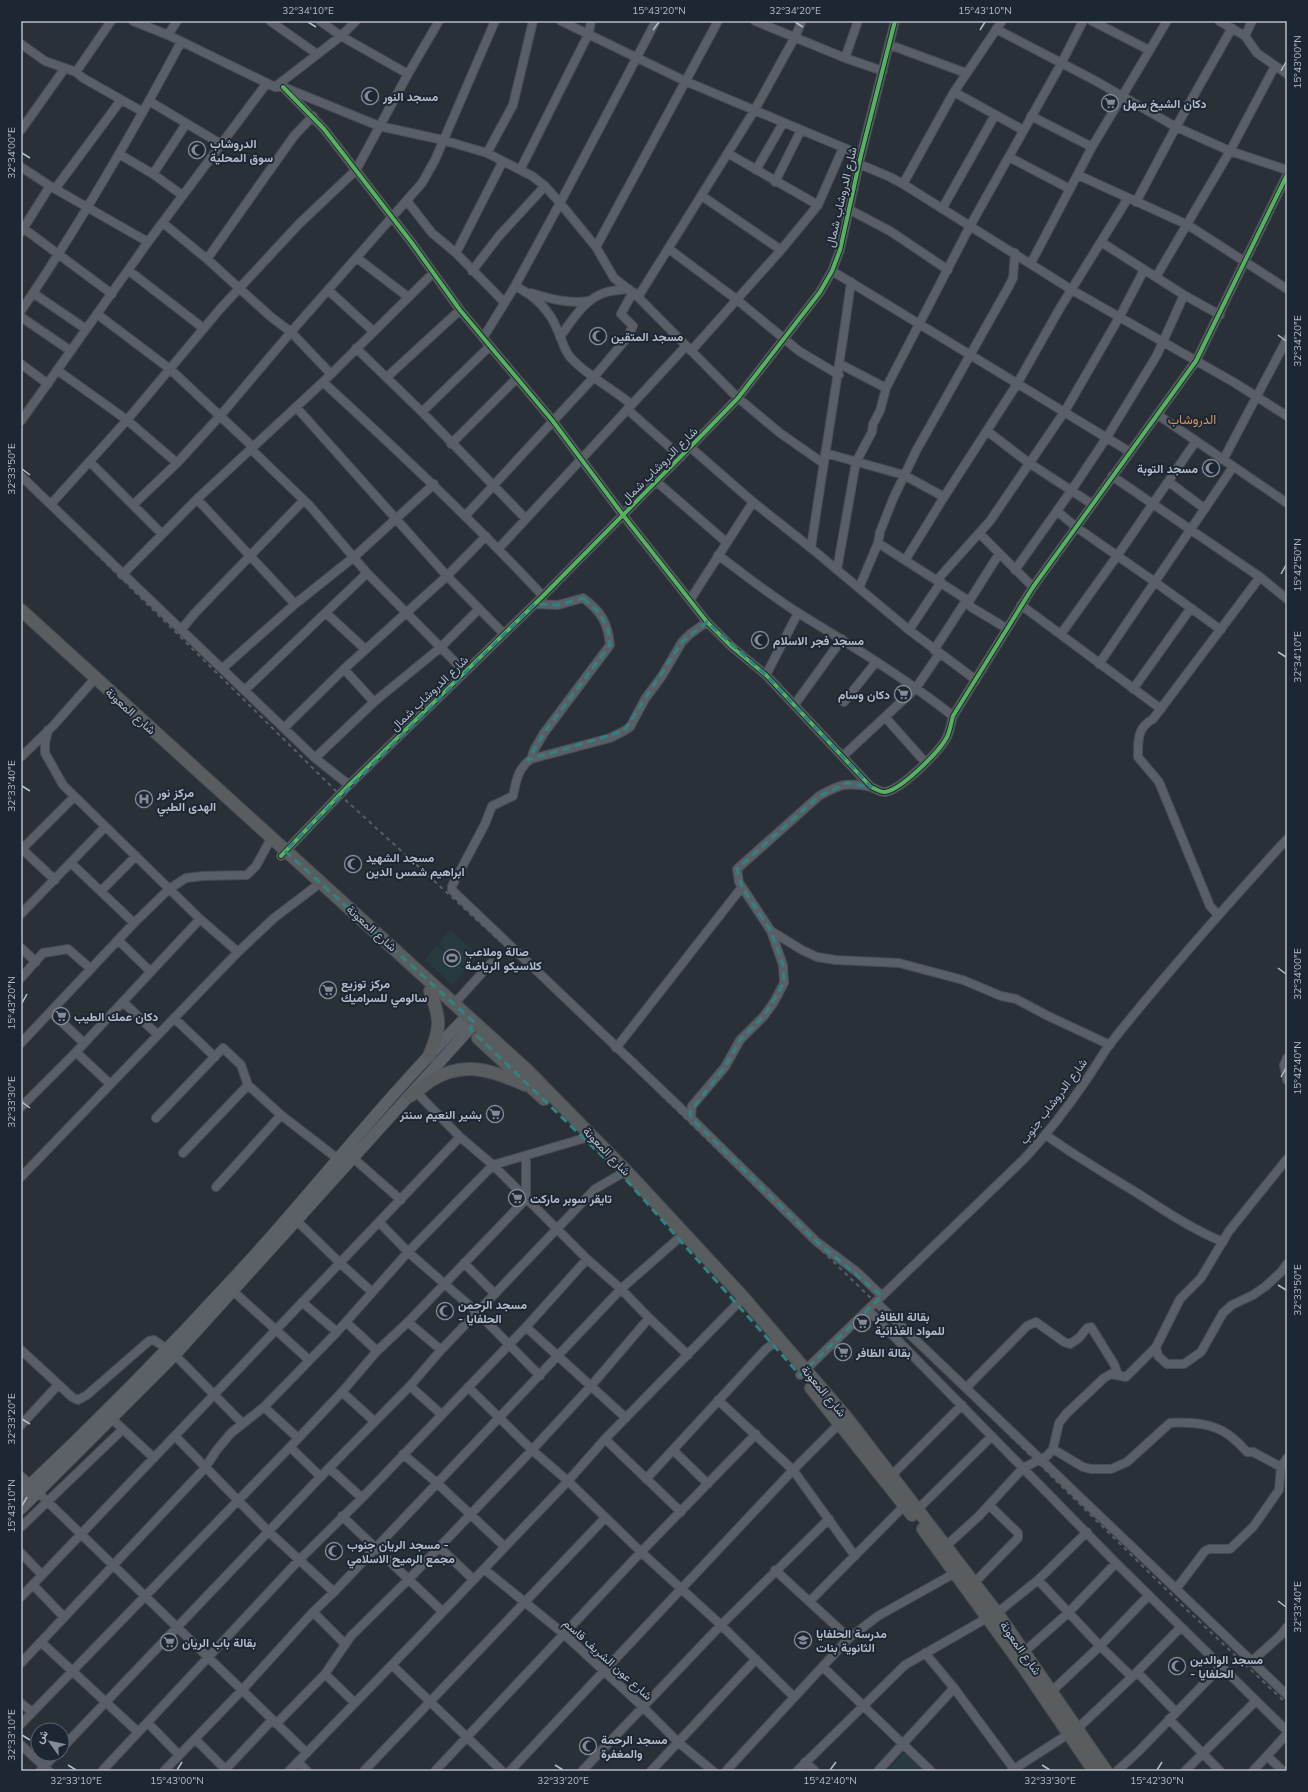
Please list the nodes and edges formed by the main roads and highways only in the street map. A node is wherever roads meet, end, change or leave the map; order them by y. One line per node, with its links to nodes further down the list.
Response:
1 (21, 610): 3 (highway, شارع المعونة)
2 (21, 620): 3 (highway, شارع المعونة)
3 (283, 853): 4 (highway, شارع المعونة); 5 (highway, شارع المعونة)
4 (430, 991): 5 (highway, شارع المعونة); 6 (highway)
5 (468, 1023): 6 (main road); 7 (highway, شارع المعونة); 9 (main road); 11 (highway, شارع المعونة)
6 (429, 1056): 8 (main road)
7 (535, 1090): 9 (highway); 11 (highway, شارع المعونة)
8 (398, 1091): 9 (main road); 10 (main road)
9 (411, 1096): 10 (main road)
10 (171, 1352): 12 (main road); 13 (main road)
11 (803, 1373): 14 (highway, شارع المعونة); 14 (highway, شارع المعونة)
12 (21, 1493)
13 (21, 1509)
14 (992, 1616): 15 (highway, شارع المعونة); 15 (highway, شارع المعونة)
15 (1074, 1731): 16 (highway, شارع المعونة); 17 (highway, شارع المعونة)
16 (1094, 1771)
17 (1106, 1771)

